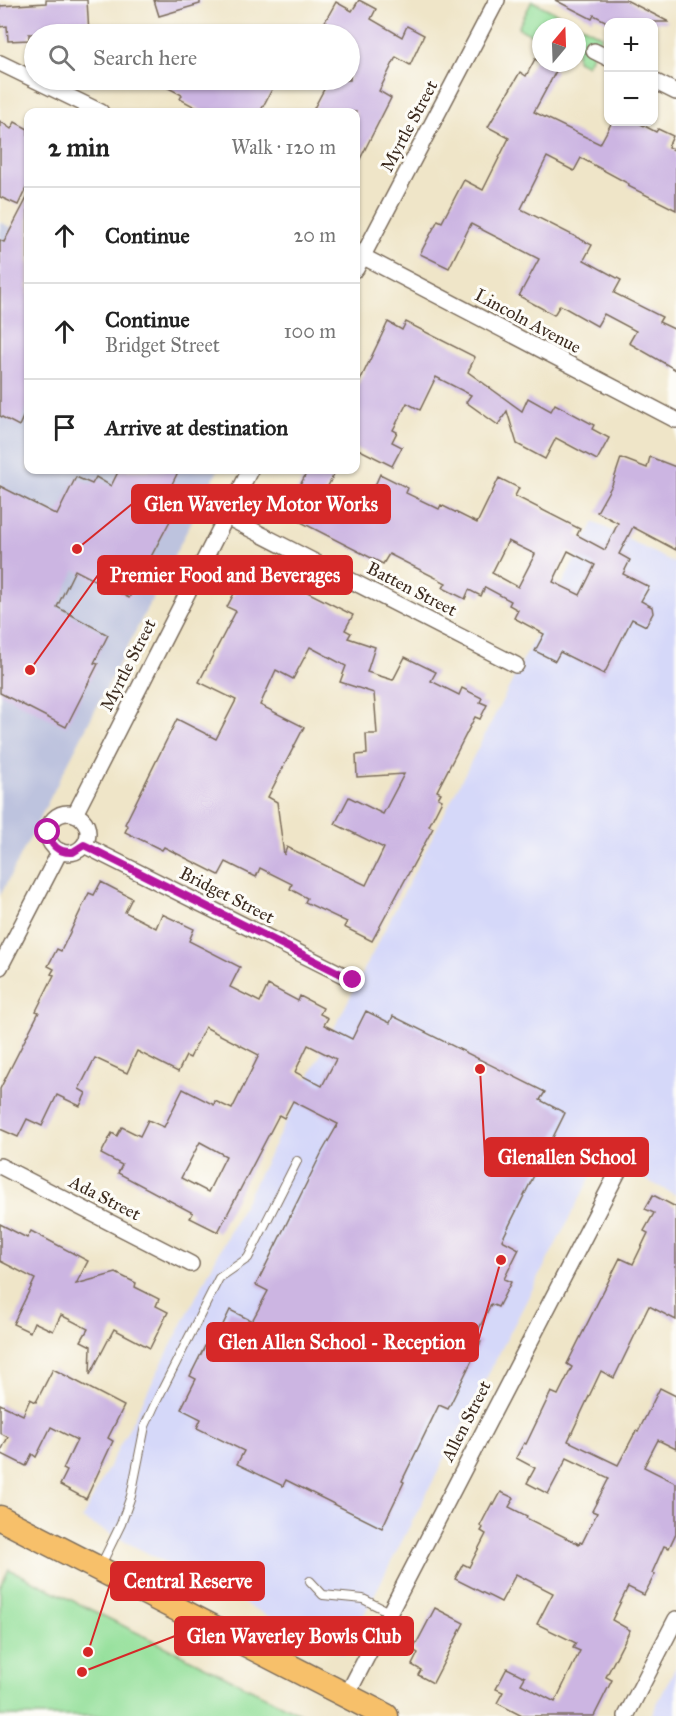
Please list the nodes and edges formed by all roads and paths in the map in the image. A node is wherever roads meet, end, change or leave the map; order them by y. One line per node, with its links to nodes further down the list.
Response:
1 (497, 0): 10 (street, Myrtle Street)
2 (594, 51): 3 (street)
3 (604, 56)
4 (0, 63): 5 (street)
5 (24, 75)
6 (658, 83): 8 (street)
7 (56, 90): 9 (street)
8 (676, 92)
9 (93, 108)
10 (360, 252): 11 (street, Lincoln Avenue)
11 (676, 420)
12 (248, 474): 13 (street, Myrtle Street)
13 (225, 516): 14 (street, Batten Street); 15 (street, Myrtle Street)
14 (516, 665)
15 (75, 814): 16 (street); 17 (street)
16 (84, 845): 17 (street); 19 (street, Bridget Street)
17 (60, 851): 18 (street)
18 (0, 967)
19 (353, 980)
20 (297, 1161): 25 (lane)
21 (0, 1166): 23 (street, Ada Street)
22 (621, 1166): 27 (street, Allen Street)
23 (191, 1264)
24 (0, 1518): 25 (main road)
25 (99, 1569): 29 (main road)
26 (310, 1581): 27 (lane)
27 (389, 1612): 29 (street, Allen Street)
28 (676, 1619): 31 (street)
29 (347, 1695): 30 (main road)
30 (386, 1716)
31 (626, 1716)

